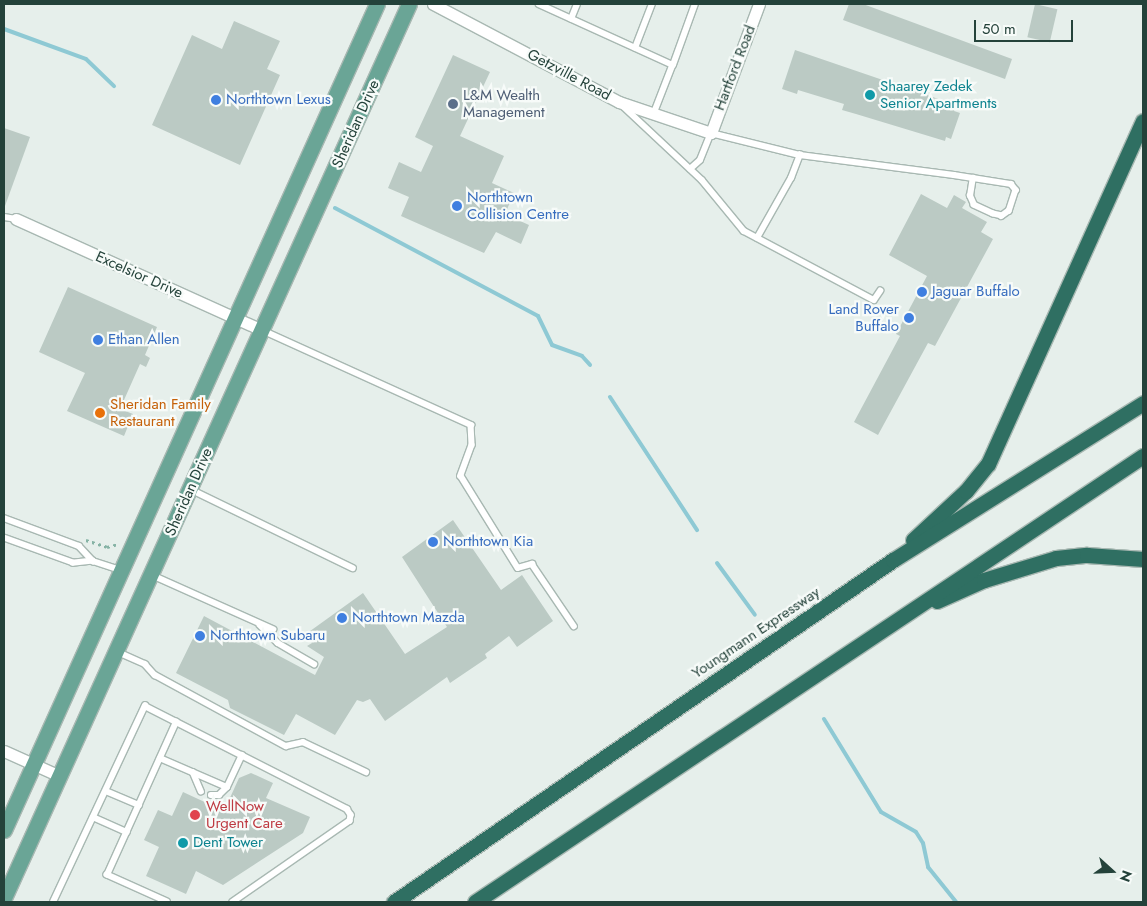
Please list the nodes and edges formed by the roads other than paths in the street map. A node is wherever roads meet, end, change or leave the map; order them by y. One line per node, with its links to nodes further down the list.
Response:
1 (378, 4): 23 (main road, Sheridan Drive)
2 (409, 4): 24 (main road, Sheridan Drive)
3 (433, 4): 12 (street, Getzville Road)
4 (539, 4): 9 (lane)
5 (577, 4): 9 (lane)
6 (651, 4): 10 (lane)
7 (695, 4): 11 (lane)
8 (759, 4): 15 (street, Hartford Road)
9 (571, 18): 10 (lane)
10 (635, 48): 11 (lane)
11 (673, 64): 13 (lane)
12 (619, 102): 13 (street, Getzville Road); 17 (lane)
13 (654, 115): 15 (street, Getzville Road)
14 (1143, 121): 31 (highway)
15 (711, 133): 16 (lane); 17 (lane)
16 (800, 155): 18 (lane); 21 (lane)
17 (690, 169): 21 (lane)
18 (973, 178): 18 (lane)
19 (4, 217): 20 (lane)
20 (16, 219): 23 (street, Excelsior Drive)
21 (757, 238): 22 (lane)
22 (880, 291)
23 (235, 318): 24 (street, Excelsior Drive); 34 (main road, Sheridan Drive)
24 (262, 330): 27 (main road, Sheridan Drive); 38 (lane)
25 (1143, 402): 31 (highway, Youngmann Expressway)
26 (1143, 456): 37 (highway)
27 (190, 489): 33 (lane); 35 (main road, Sheridan Drive)
28 (4, 518): 32 (lane)
29 (4, 538): 32 (lane)
30 (1143, 559): 37 (highway)
31 (893, 560): 63 (highway, Youngmann Expressway)
32 (93, 561): 34 (lane)
33 (352, 568)
34 (121, 571): 46 (main road, Sheridan Drive)
35 (152, 575): 36 (lane); 40 (main road, Sheridan Drive)
36 (257, 622): 39 (lane); 41 (lane)
37 (893, 622): 58 (highway)
38 (574, 626)
39 (273, 629)
40 (117, 651): 48 (lane); 49 (main road, Sheridan Drive)
41 (314, 664)
42 (176, 722): 44 (lane); 45 (lane); 51 (lane)
43 (4, 751): 46 (street)
44 (242, 755): 50 (lane); 62 (lane)
45 (160, 758): 47 (lane); 54 (lane)
46 (34, 764): 49 (street); 56 (main road, Sheridan Drive)
47 (193, 772): 50 (lane); 52 (lane)
48 (366, 772)
49 (60, 776): 59 (main road, Sheridan Drive)
50 (226, 787): 53 (lane)
51 (106, 790): 54 (lane); 55 (lane)
52 (201, 791)
53 (211, 795)
54 (139, 805): 57 (lane)
55 (93, 817): 57 (lane); 60 (lane)
56 (4, 830)
57 (127, 832): 61 (lane)
58 (535, 864): 64 (highway); 65 (highway)
59 (4, 898)
60 (53, 902)
61 (167, 902)
62 (233, 902)
63 (394, 902)
64 (475, 902)
65 (485, 902)

